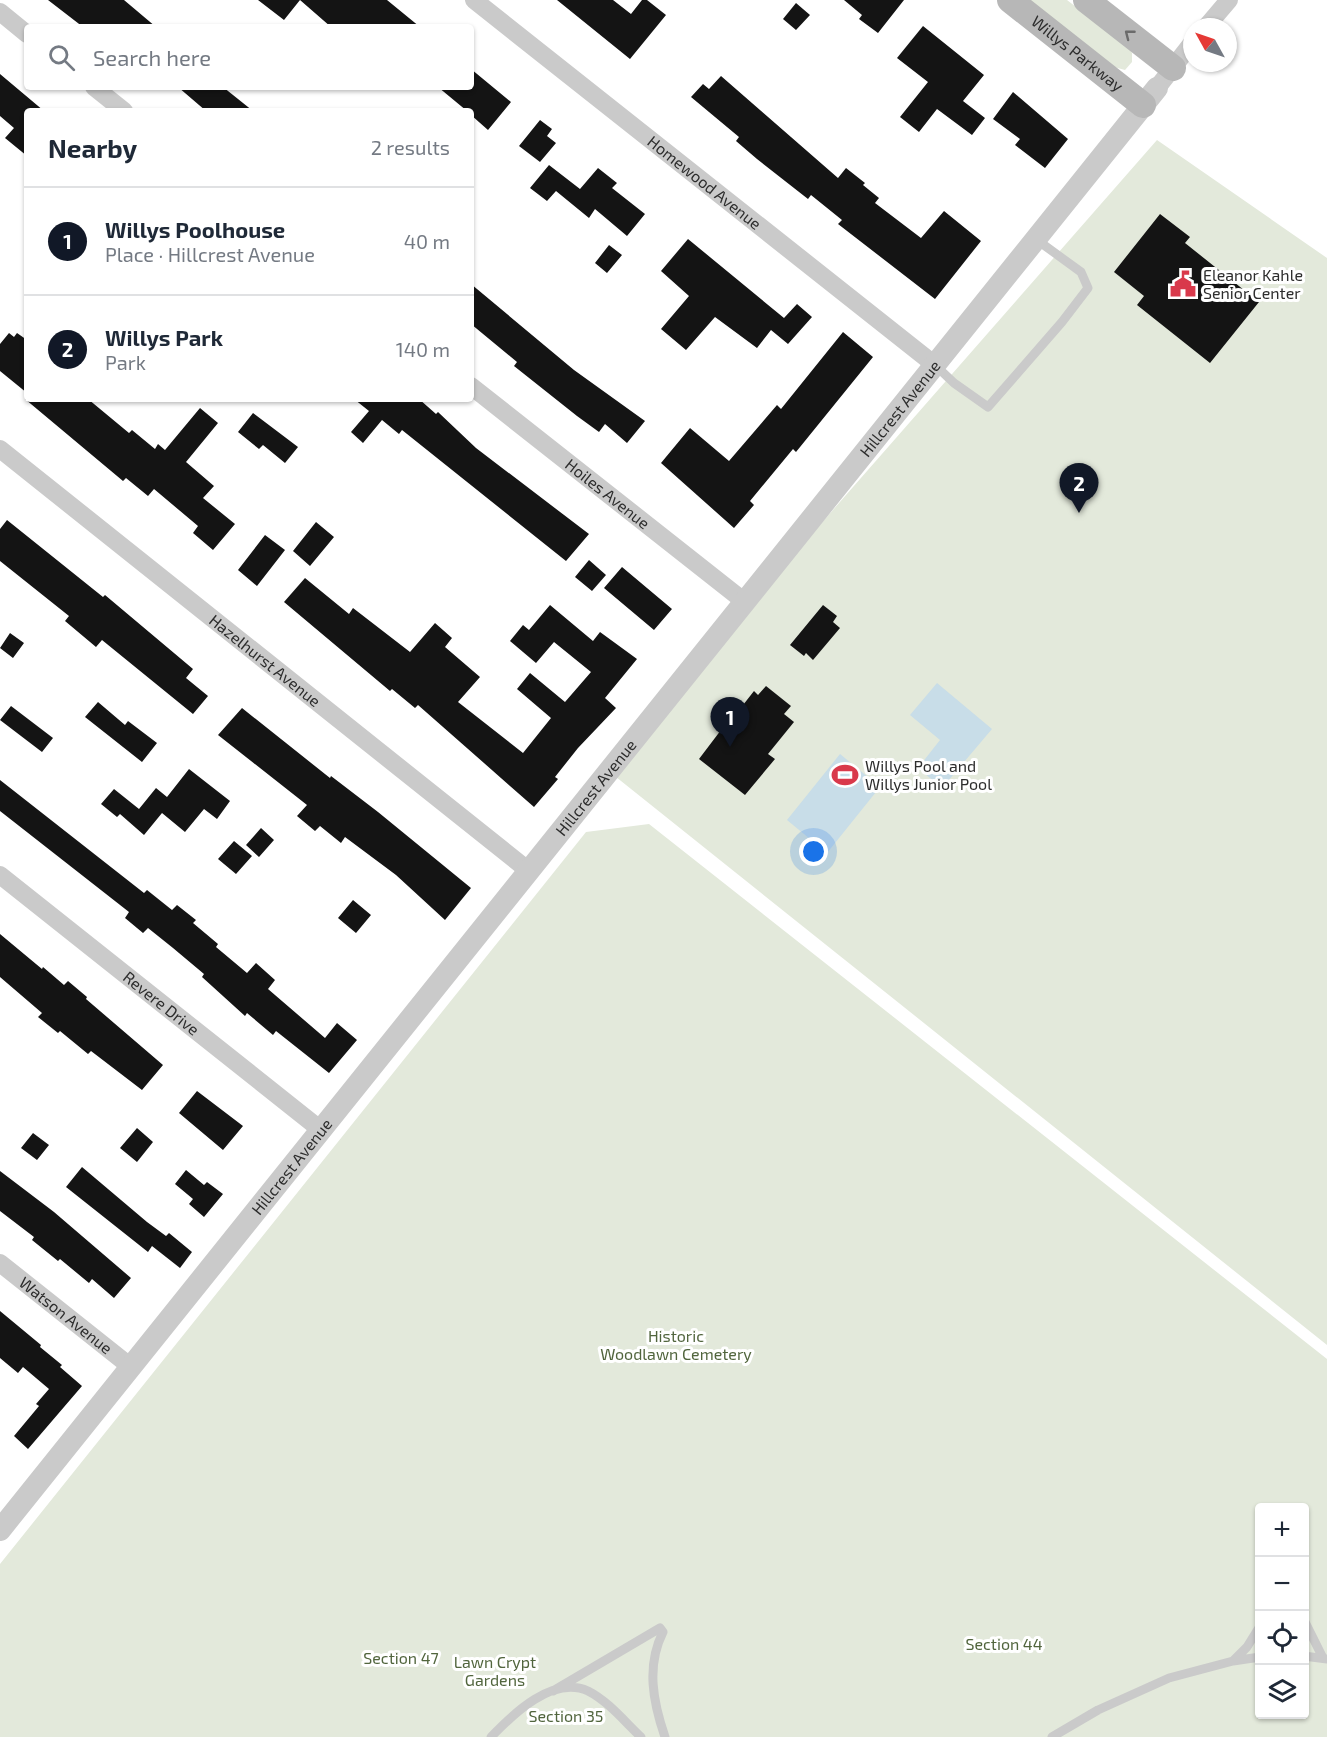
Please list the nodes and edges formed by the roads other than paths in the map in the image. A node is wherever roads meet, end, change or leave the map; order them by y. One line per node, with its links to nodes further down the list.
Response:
1 (474, 0): 13 (street, Homewood Avenue)
2 (1010, 0): 9 (main road, Willys Parkway)
3 (1086, 0): 9 (main road, one-way to 3)
4 (1229, 0): 6 (street)
5 (0, 12): 7 (street)
6 (1214, 18)
7 (24, 32)
8 (1183, 55): 9 (street, Hillcrest Avenue)
9 (1158, 87): 12 (street, Hillcrest Avenue)
10 (98, 90): 11 (street)
11 (120, 108)
12 (1036, 239): 13 (street, Hillcrest Avenue); 13 (lane)
13 (935, 365): 16 (street, Hillcrest Avenue)
14 (474, 388): 16 (street, Hoiles Avenue)
15 (0, 449): 17 (street, Hazelhurst Avenue)
16 (744, 602): 17 (street, Hillcrest Avenue)
17 (529, 871): 19 (street, Hillcrest Avenue)
18 (0, 875): 19 (street, Revere Drive)
19 (321, 1130): 21 (street, Hillcrest Avenue)
20 (0, 1263): 21 (street, Watson Avenue)
21 (131, 1367): 22 (street, Hillcrest Avenue)
22 (0, 1530)
23 (1309, 1628): 27 (lane)
24 (1255, 1634): 28 (lane)
25 (1309, 1657): 27 (lane)
26 (1255, 1658): 28 (lane)
27 (1325, 1659)
28 (1233, 1661): 33 (lane)
29 (553, 1691): 30 (lane); 31 (lane); 32 (lane)
30 (491, 1737)
31 (641, 1737)
32 (665, 1737)
33 (1052, 1737)

